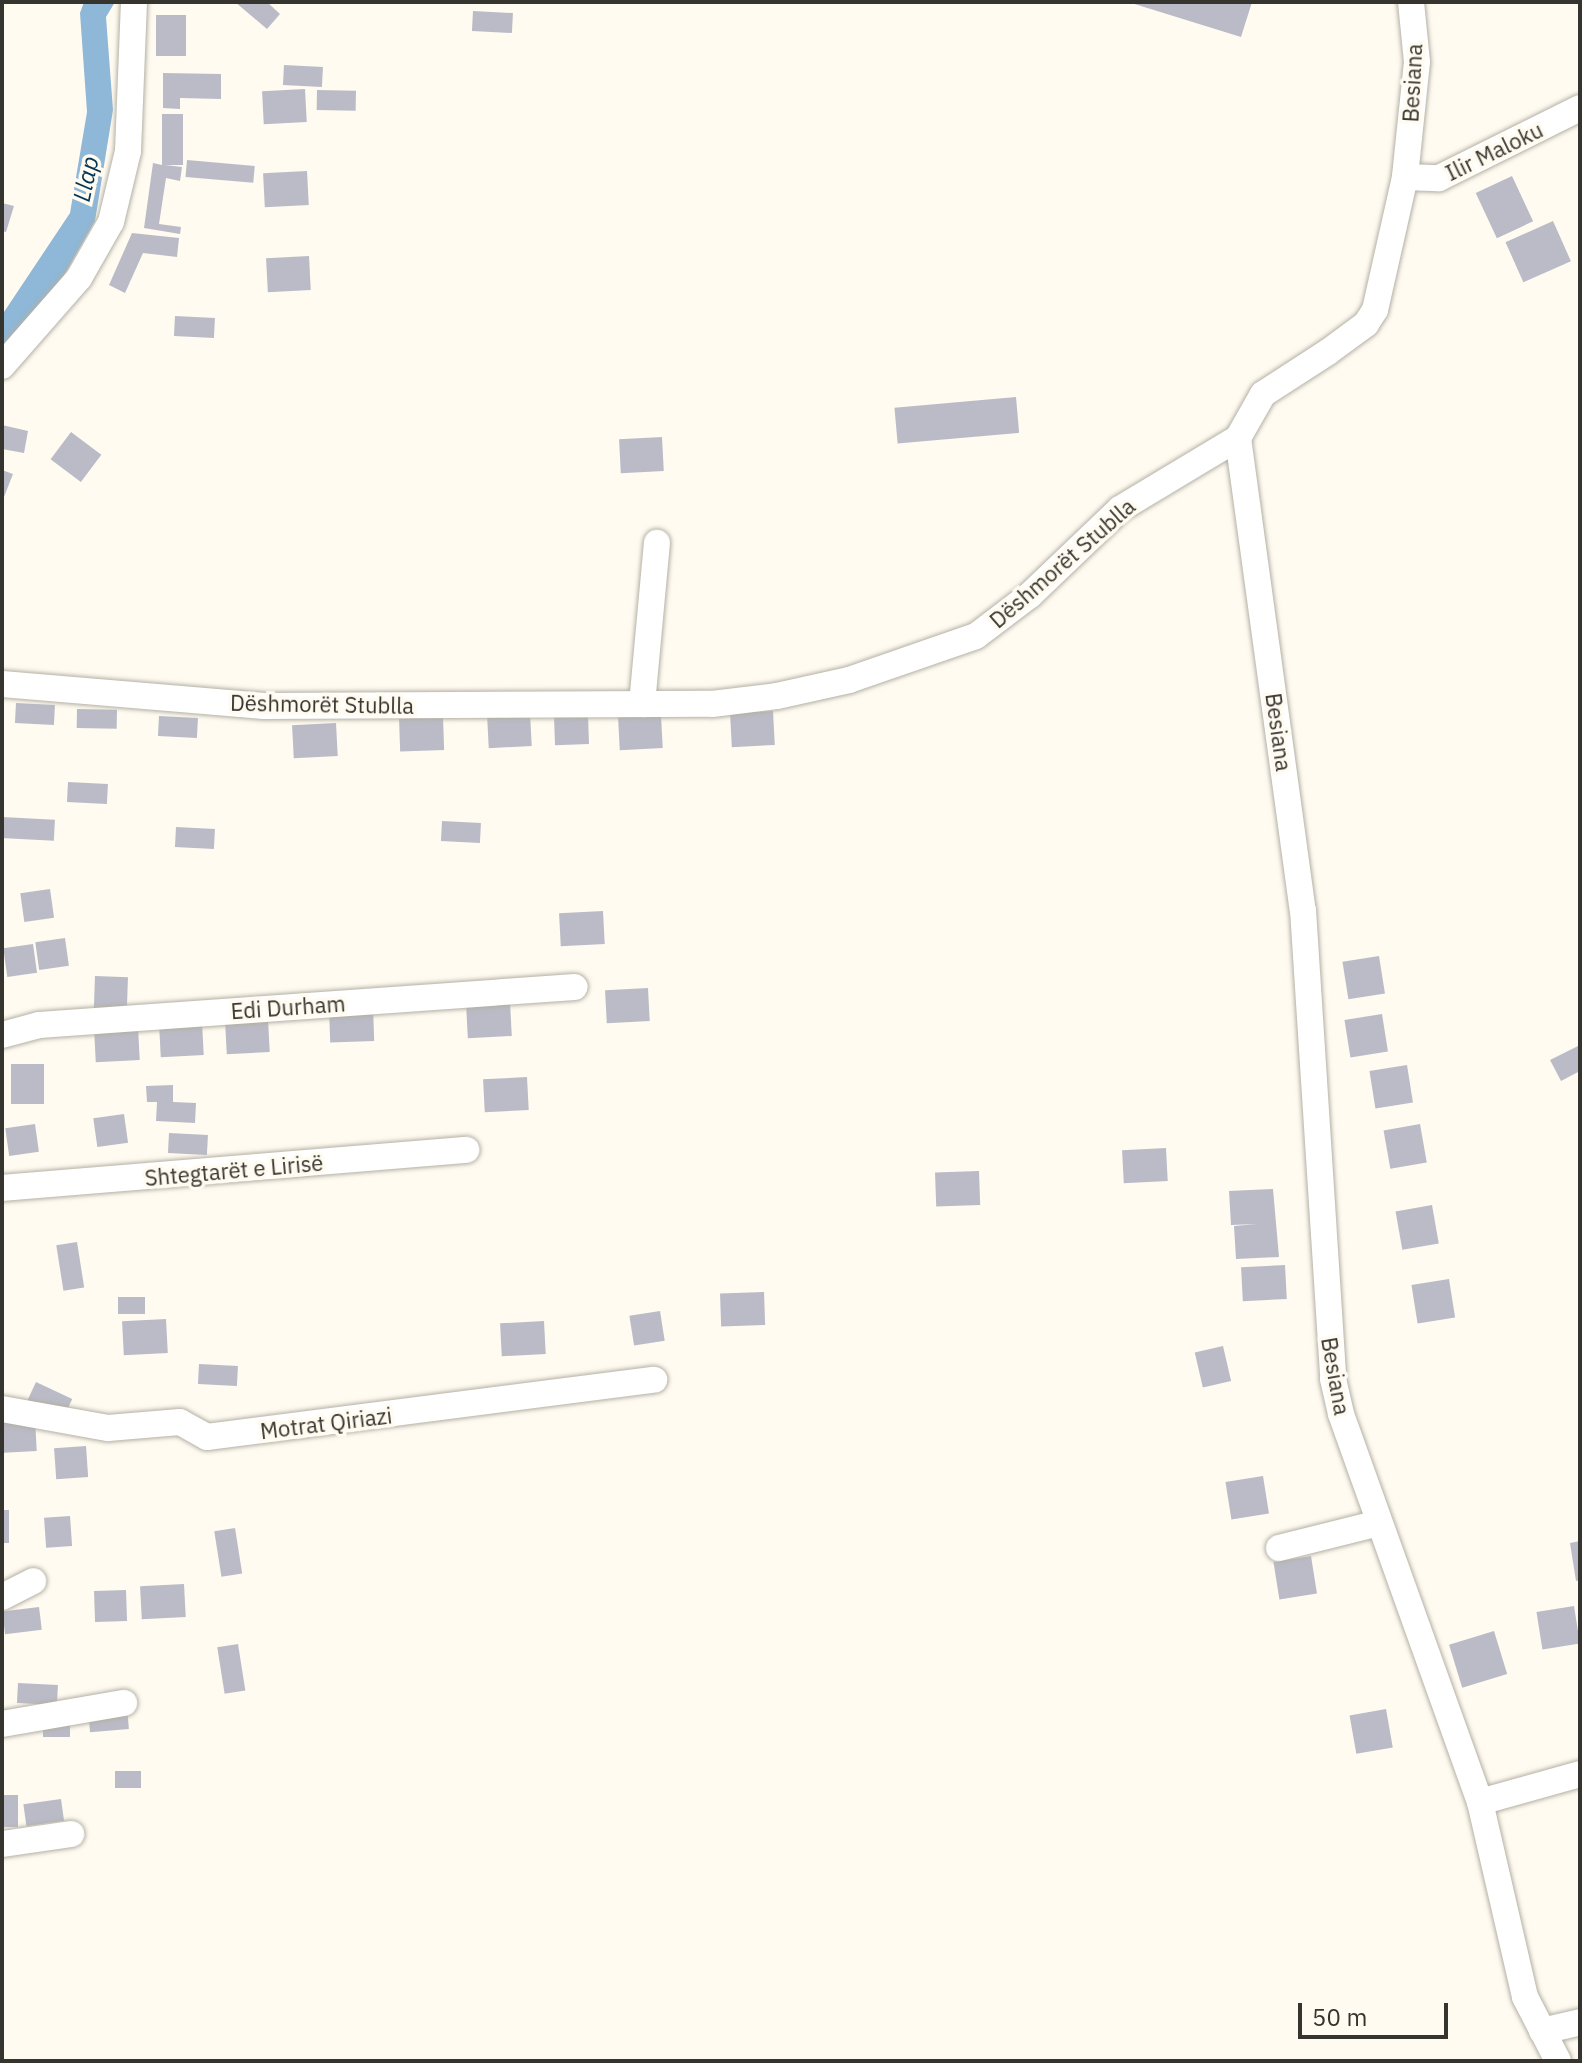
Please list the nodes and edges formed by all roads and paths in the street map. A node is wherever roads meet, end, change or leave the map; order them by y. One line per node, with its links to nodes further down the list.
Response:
1 (134, 2): 5 (street)
2 (1411, 2): 4 (street, Besiana)
3 (1580, 108): 4 (street, Ilir Maloku)
4 (1405, 177): 6 (street, Besiana)
5 (2, 366)
6 (1238, 438): 9 (street, Dëshmorët Stublla); 16 (street, Besiana)
7 (657, 543): 9 (street)
8 (2, 684): 9 (street, Dëshmorët Stublla)
9 (642, 704)
10 (575, 987): 11 (street, Edi Durham)
11 (2, 1035)
12 (466, 1150): 13 (street, Shtegtarët e Lirisë)
13 (2, 1188)
14 (654, 1380): 15 (street, Motrat Qiriazi)
15 (2, 1409)
16 (1379, 1523): 17 (street); 23 (street, Besiana)
17 (1279, 1548)
18 (33, 1581): 19 (street)
19 (2, 1597)
20 (124, 1703): 21 (street)
21 (2, 1724)
22 (1580, 1774): 23 (street)
23 (1480, 1802): 27 (street, Besiana)
24 (71, 1834): 25 (street)
25 (2, 1844)
26 (1580, 2022): 27 (street)
27 (1542, 2031): 28 (street, Besiana)
28 (1558, 2061)

